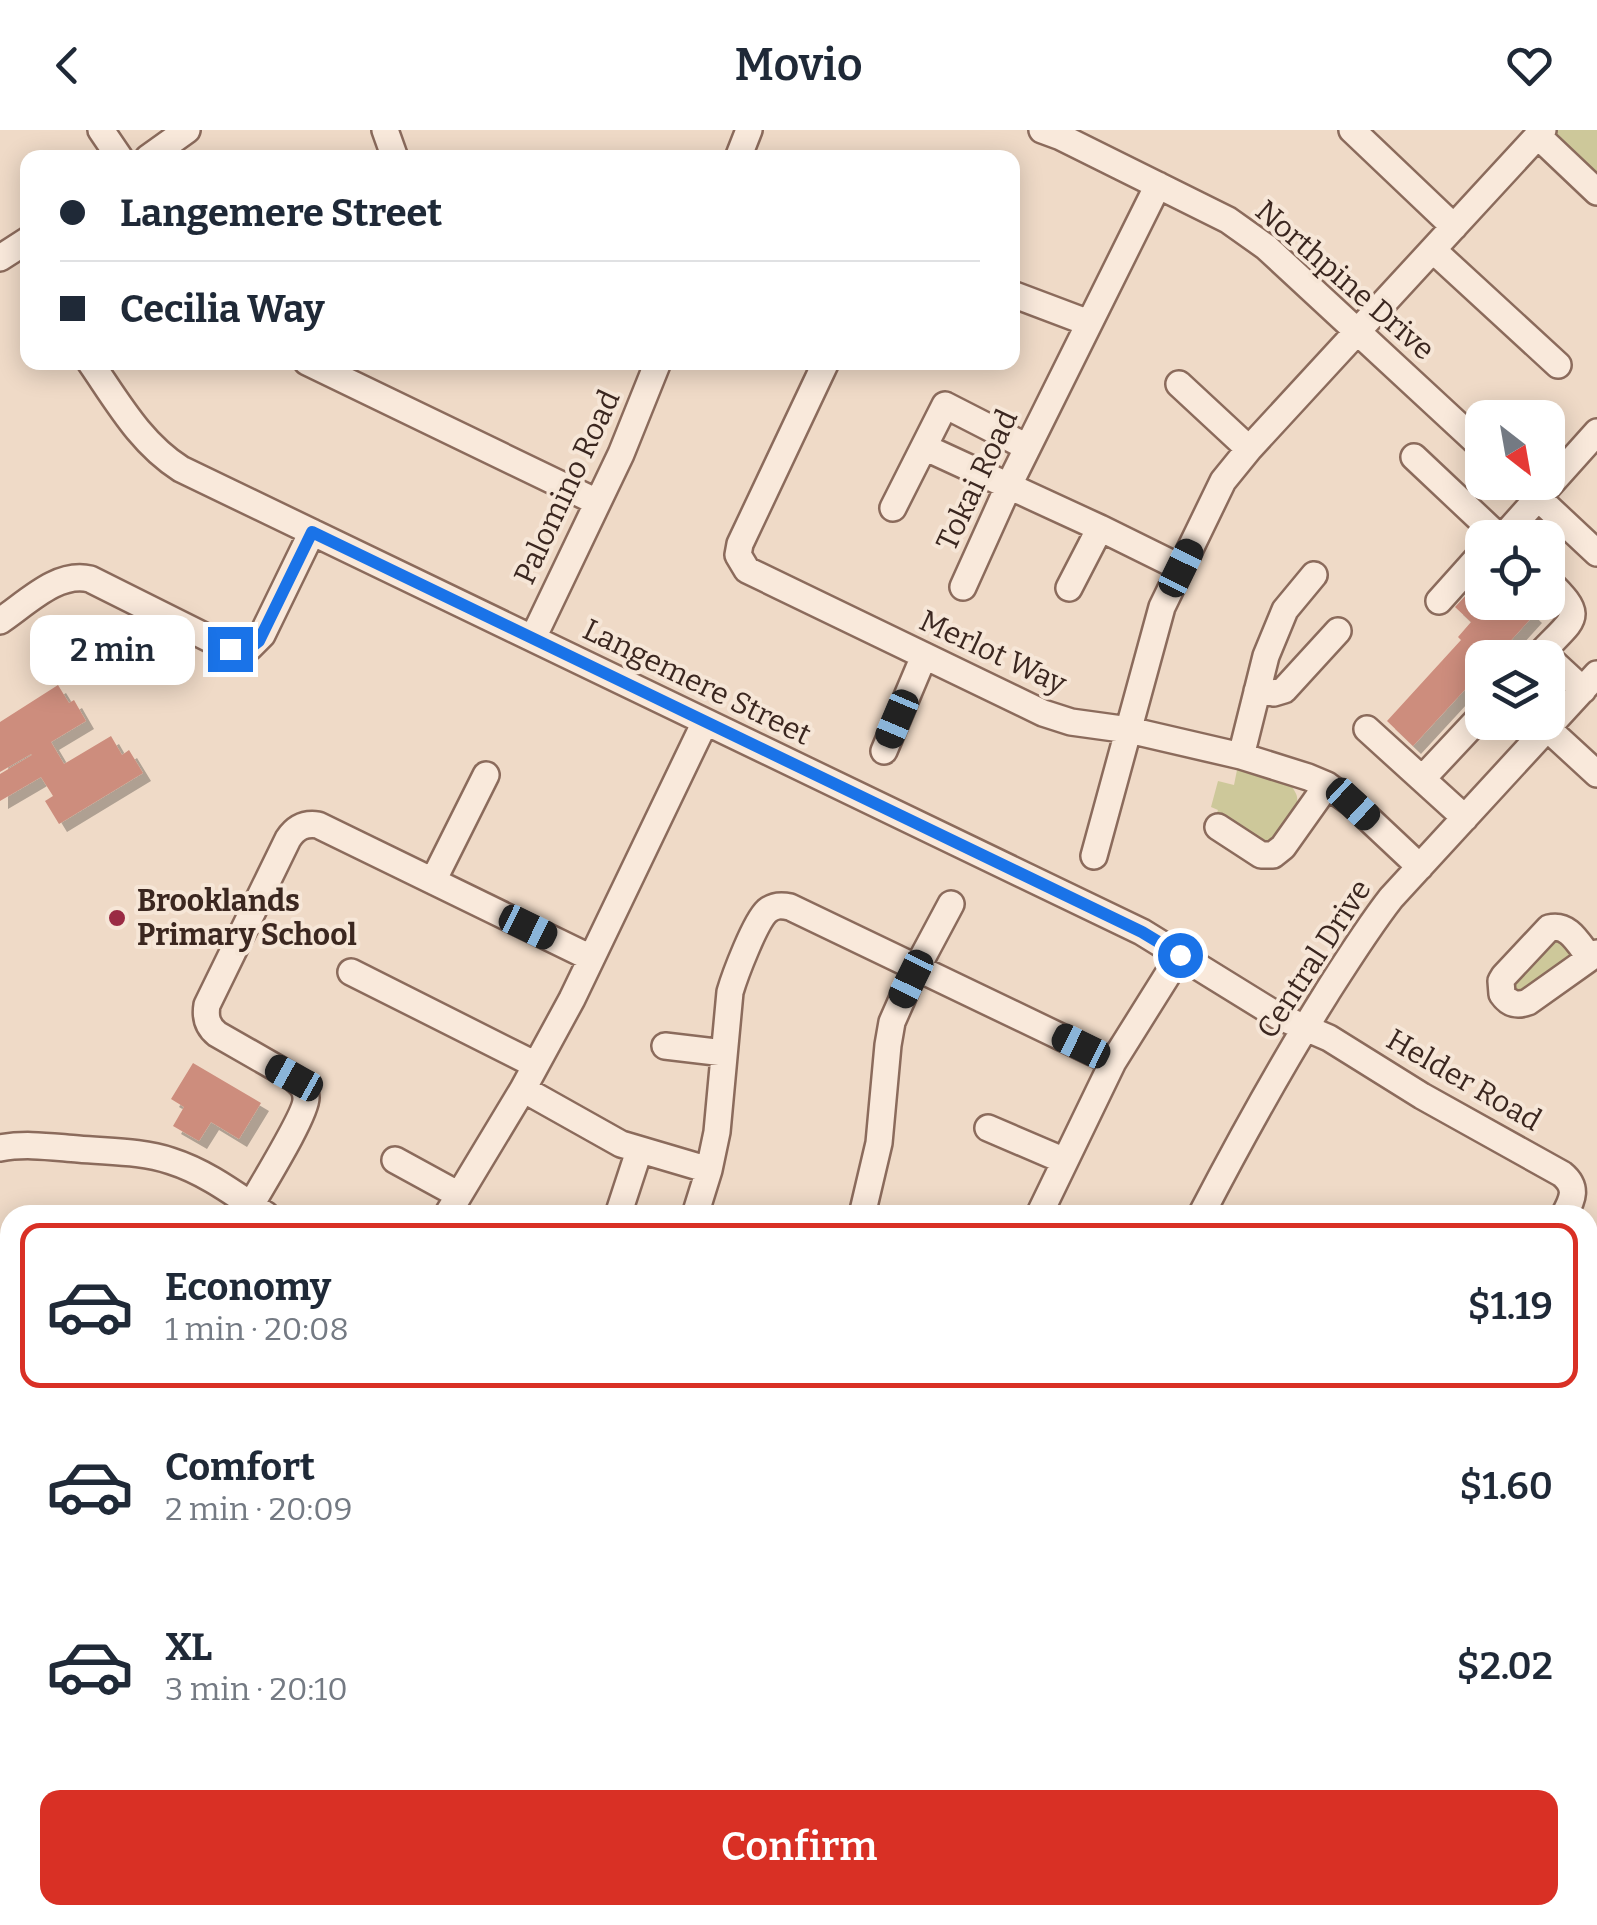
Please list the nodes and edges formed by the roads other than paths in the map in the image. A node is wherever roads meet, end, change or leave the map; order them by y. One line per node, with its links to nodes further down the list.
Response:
1 (187, 130): 5 (street)
2 (1042, 130): 6 (street, Northpine Drive)
3 (1352, 130): 8 (street)
4 (1541, 133): 7 (street); 8 (street)
5 (159, 150)
6 (1158, 185): 11 (street, Tokai Road); 12 (street, Northpine Drive)
7 (1597, 192)
8 (1454, 227): 9 (street)
9 (1433, 250): 12 (street); 13 (street)
10 (1020, 297): 11 (street)
11 (1089, 323): 22 (street, Tokai Road)
12 (1358, 332): 19 (street, Northpine Drive); 23 (street)
13 (1558, 365)
14 (98, 370): 32 (street, Langemere Street)
15 (323, 370): 28 (street)
16 (648, 370): 28 (street, Palomino Road)
17 (822, 370): 45 (street, Merlot Way)
18 (1179, 384): 23 (street)
19 (1465, 431)
20 (1597, 432): 25 (street)
21 (924, 447): 22 (street); 26 (street); 29 (street)
22 (1027, 447): 26 (street, Tokai Road)
23 (1249, 449): 34 (street)
24 (1414, 458): 30 (street)
25 (1565, 460)
26 (1009, 485): 31 (street); 37 (street, Tokai Road)
27 (1541, 500): 33 (street)
28 (597, 502): 43 (street, Palomino Road)
29 (893, 508)
30 (1481, 520)
31 (1100, 528): 34 (street); 38 (street)
32 (312, 532): 41 (street); 43 (street, Langemere Street)
33 (1597, 552)
34 (1181, 568): 52 (street)
35 (1465, 572): 40 (street)
36 (1314, 575): 48 (street)
37 (964, 587)
38 (1069, 588)
39 (1565, 597): 44 (street)
40 (1438, 601)
41 (0, 621)
42 (1338, 631): 48 (street)
43 (533, 638): 50 (street, Langemere Street)
44 (1554, 640)
45 (924, 656): 52 (street, Merlot Way); 56 (street)
46 (1565, 668): 47 (street)
47 (1590, 682): 49 (street, Central Drive)
48 (1257, 690): 57 (street)
49 (1565, 709)
50 (706, 722): 68 (street, Langemere Street); 69 (street)
51 (1367, 728): 60 (street)
52 (1129, 730): 57 (street, Merlot Way); 64 (street)
53 (1465, 733): 60 (street)
54 (1537, 740): 62 (street, Central Drive)
55 (1561, 740): 58 (street)
56 (884, 751)
57 (1241, 756): 61 (street, Merlot Way)
58 (1597, 774)
59 (486, 775): 66 (street)
60 (1423, 778): 62 (street)
61 (1326, 785): 63 (street); 65 (street, Merlot Way)
62 (1465, 818): 65 (street, Central Drive)
63 (1218, 827)
64 (1094, 856)
65 (1420, 867): 72 (street, Central Drive)
66 (433, 881): 69 (street); 85 (street)
67 (950, 904): 70 (street)
68 (1180, 955): 72 (street, Langemere Street); 75 (street)
69 (591, 958): 76 (street)
70 (918, 968): 74 (street); 75 (street); 89 (street)
71 (351, 972): 76 (street)
72 (1305, 1028): 91 (street, Central Drive); 92 (street, Helder Road)
73 (665, 1046): 74 (street)
74 (724, 1053): 83 (street)
75 (1113, 1062): 82 (street)
76 (536, 1065): 77 (street)
77 (523, 1089): 80 (street); 86 (street)
78 (988, 1128): 82 (street)
79 (0, 1148): 84 (street)
80 (639, 1151): 83 (street); 87 (street)
81 (395, 1160): 86 (street)
82 (1065, 1161): 90 (street)
83 (709, 1170): 88 (street)
84 (251, 1205)
85 (261, 1205)
86 (453, 1205)
87 (621, 1205)
88 (698, 1205)
89 (864, 1205)
90 (1044, 1205)
91 (1206, 1205)
92 (1568, 1205)

